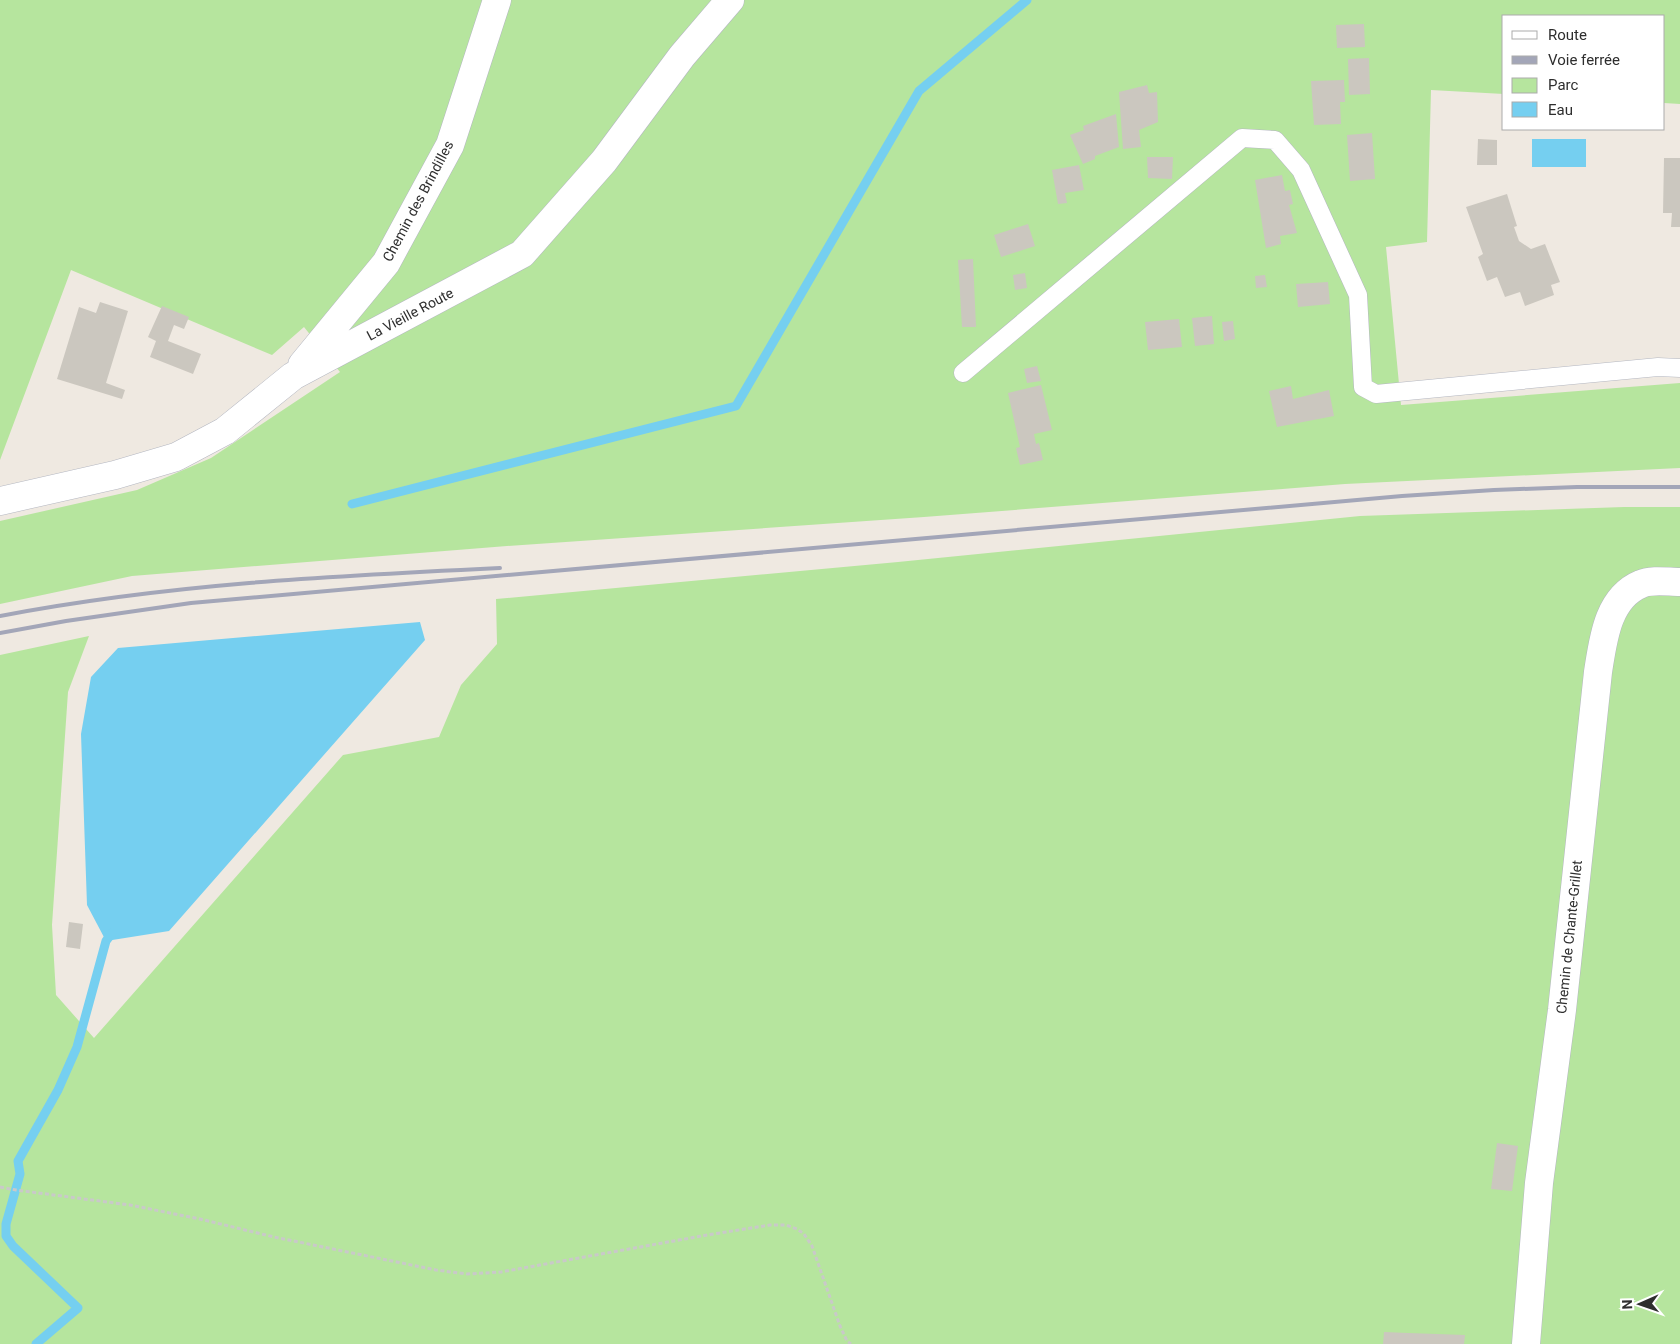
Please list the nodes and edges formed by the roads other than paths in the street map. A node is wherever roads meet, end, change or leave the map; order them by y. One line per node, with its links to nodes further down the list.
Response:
1 (497, 0): 5 (street, Chemin des Brindilles)
2 (730, 0): 5 (street, La Vieille Route)
3 (1680, 368): 4 (lane)
4 (963, 373)
5 (293, 376): 6 (street, La Vieille Route)
6 (0, 501)
7 (1680, 582): 8 (street, Chemin de Chante-Grillet)
8 (1526, 1344)

